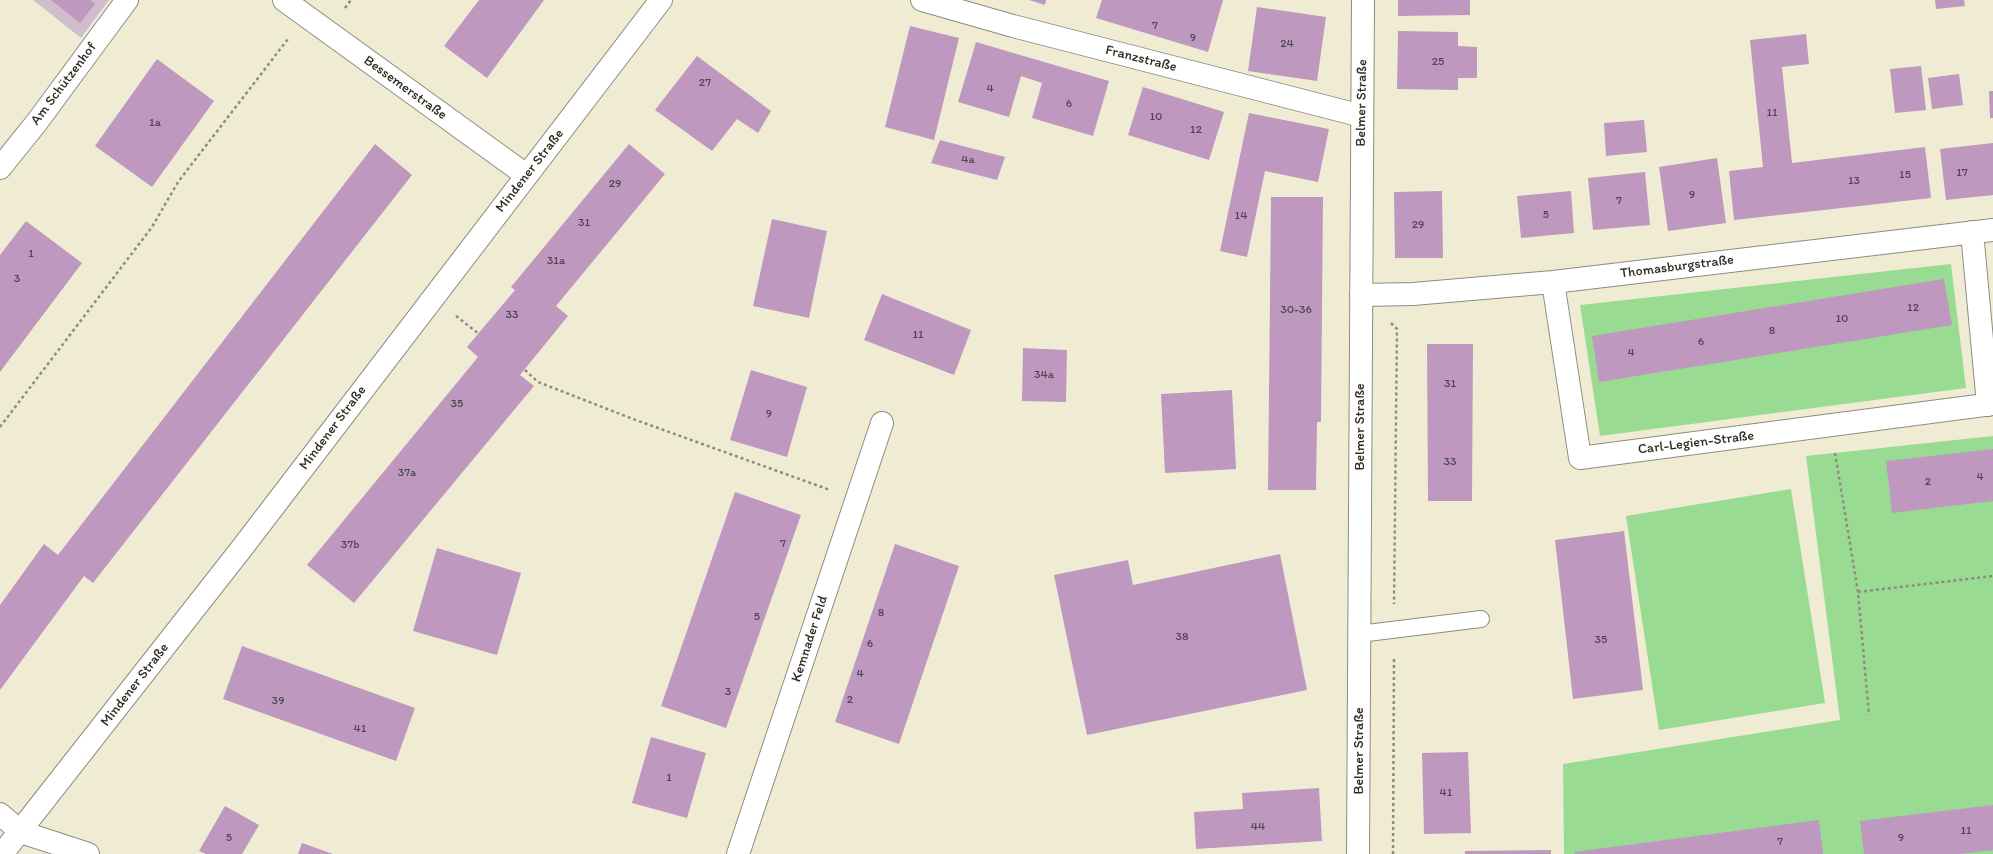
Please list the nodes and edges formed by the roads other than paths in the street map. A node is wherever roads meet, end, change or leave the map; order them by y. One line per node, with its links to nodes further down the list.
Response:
1 (127, 0): 7 (street, Am Schützenhof)
2 (284, 0): 8 (street, Bessemerstraße)
3 (662, 0): 8 (street, Mindener Straße)
4 (922, 0): 6 (street, Franzstraße)
5 (1363, 0): 6 (street, Belmer Straße)
6 (1362, 116): 12 (street, Belmer Straße)
7 (0, 168)
8 (526, 175): 18 (street, Mindener Straße)
9 (1993, 230): 10 (street, Thomasburgstraße)
10 (1972, 232): 11 (street, Thomasburgstraße); 13 (street, Carl-Legien-Straße)
11 (1553, 282): 12 (street, Thomasburgstraße); 13 (street, Carl-Legien-Straße)
12 (1361, 295): 16 (street, Belmer Straße)
13 (1990, 404)
14 (882, 423): 21 (street, Kemnader Feld)
15 (1481, 619): 16 (lane)
16 (1359, 634): 22 (street, Belmer Straße)
17 (0, 814): 18 (street)
18 (21, 832): 19 (street, Mindener Straße); 20 (street)
19 (2, 854)
20 (88, 854)
21 (738, 854)
22 (1358, 854)

